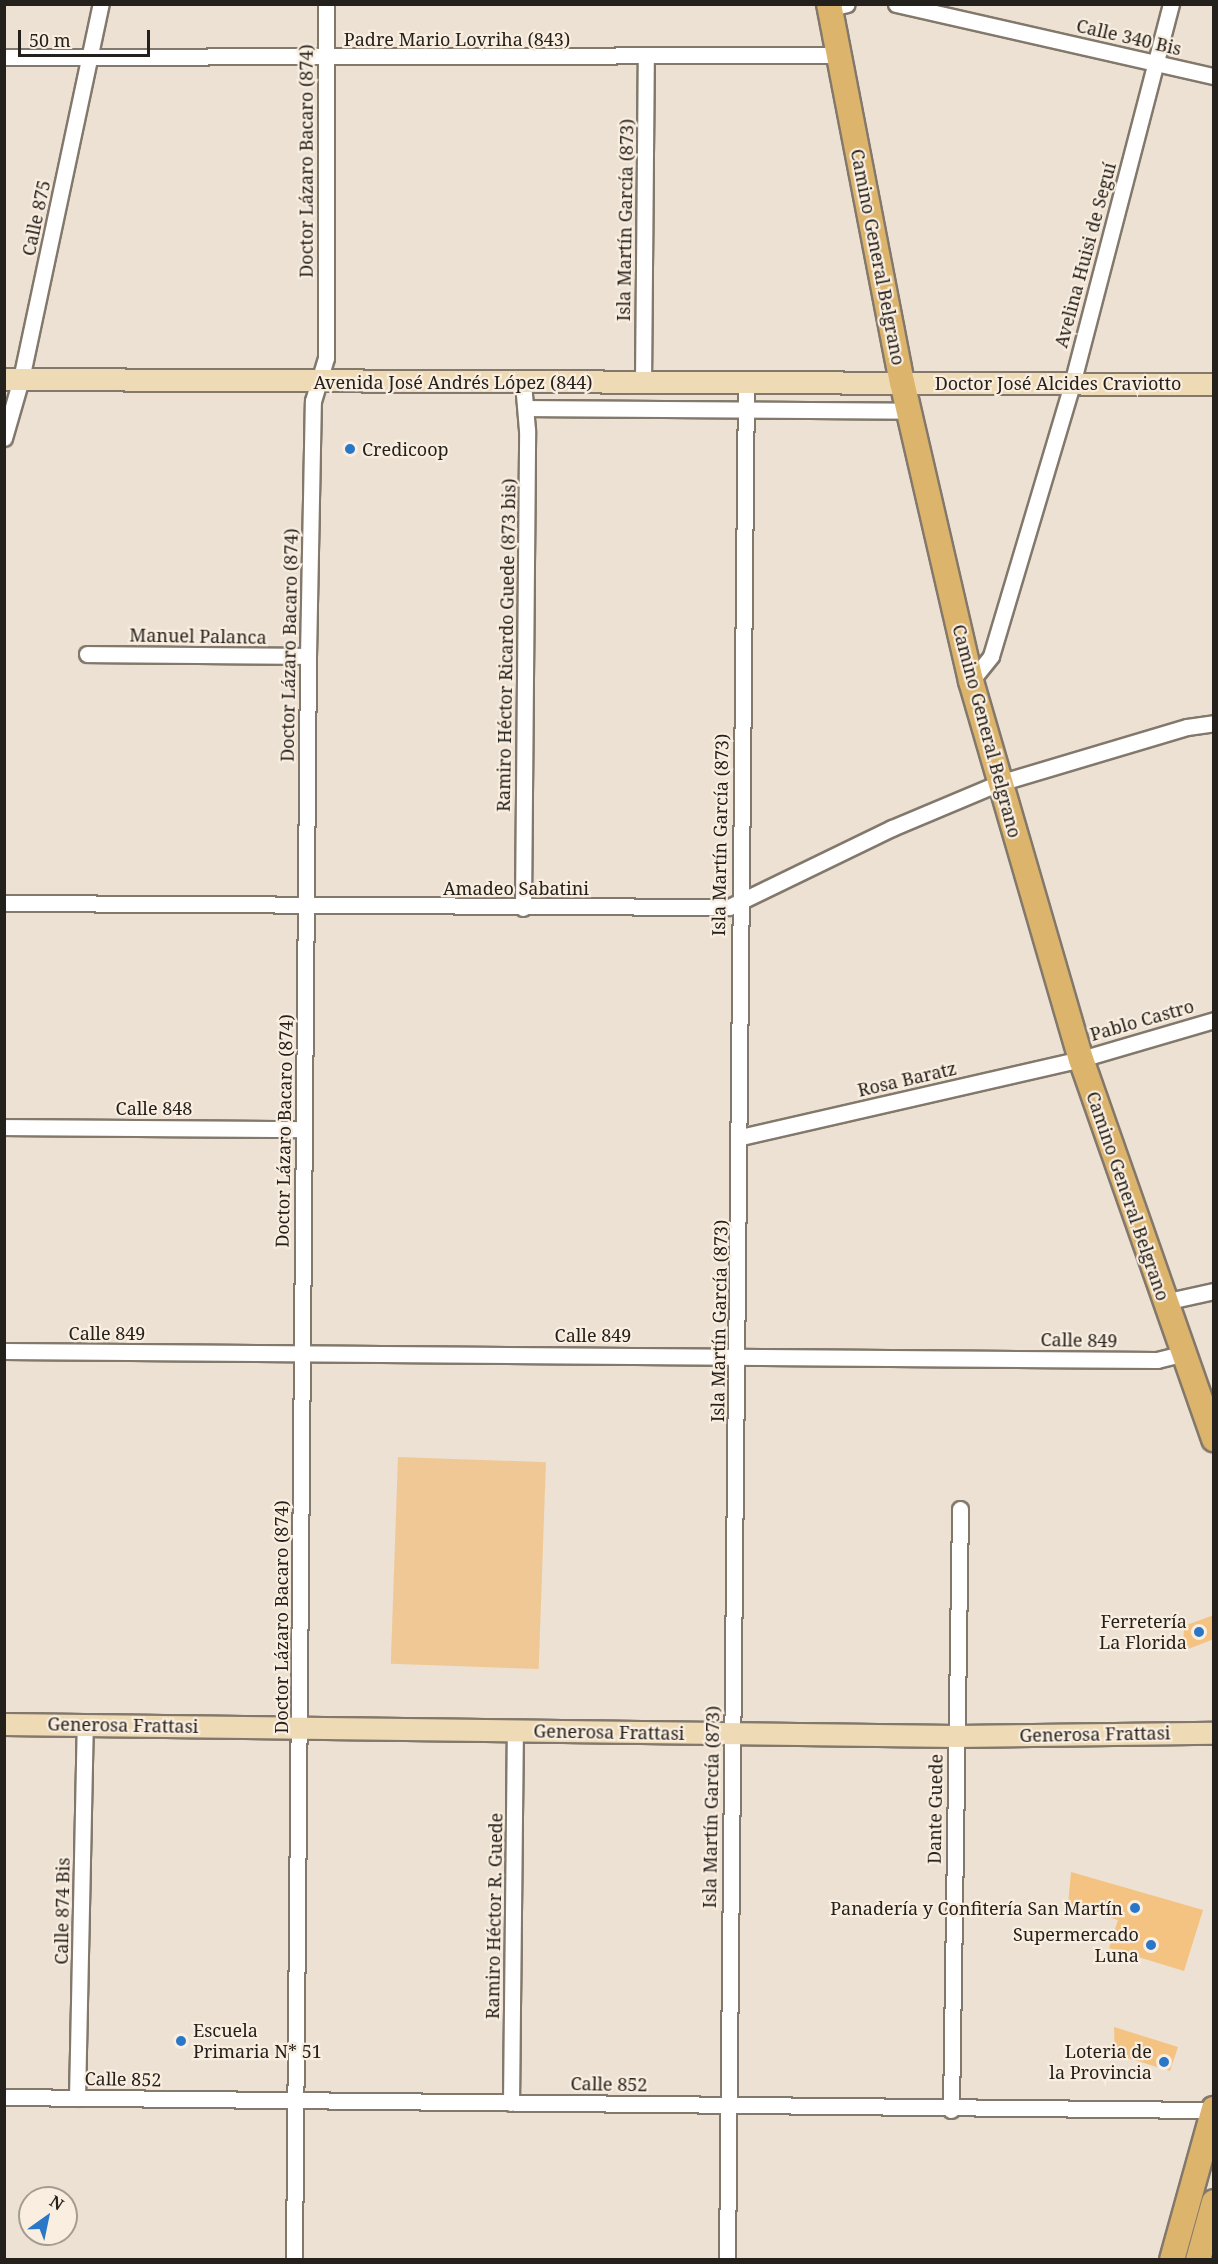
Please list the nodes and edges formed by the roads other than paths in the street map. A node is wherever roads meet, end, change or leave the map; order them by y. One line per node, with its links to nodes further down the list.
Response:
1 (101, 4): 8 (street, Calle 875)
2 (326, 4): 9 (street, Doctor Lázaro Bacaro (874))
3 (896, 4): 11 (street, Calle 340 Bis)
4 (1171, 4): 11 (street, Avelina Huisi de Seguí)
5 (835, 6): 6 (main road, Camino General Belgrano)
6 (838, 55): 10 (street, Padre Mario Lovriha (843)); 14 (main road, Camino General Belgrano)
7 (4, 57): 8 (street, Padre Mario Lovriha (843))
8 (91, 57): 9 (street, Padre Mario Lovriha (843)); 13 (street, Calle 875)
9 (326, 58): 10 (street, Padre Mario Lovriha (843)); 15 (street, Doctor Lázaro Bacaro (874))
10 (646, 58): 17 (street, Isla Martín García (873))
11 (1155, 63): 12 (street, Calle 340 Bis); 19 (street, Avelina Huisi de Seguí)
12 (1214, 76)
13 (13, 379): 15 (main road, Avenida José Andrés López (844)); 24 (street, Calle 875)
14 (902, 381): 18 (main road, Avenida José Andrés López (844)); 19 (main road, Doctor José Alcides Craviotto); 23 (main road, Camino General Belgrano)
15 (317, 382): 16 (main road, Avenida José Andrés López (844)); 26 (street, Doctor Lázaro Bacaro (874))
16 (523, 382): 17 (main road, Avenida José Andrés López (844)); 21 (street, Ramiro Héctor Ricardo Guede (873 bis))
17 (643, 382): 18 (main road, Avenida José Andrés López (844))
18 (746, 383): 22 (street, Isla Martín García (873))
19 (1072, 384): 20 (main road, Doctor José Alcides Craviotto); 27 (street, Avelina Huisi de Seguí)
20 (1214, 384)
21 (525, 408): 22 (street); 33 (street, Ramiro Héctor Ricardo Guede (873 bis))
22 (746, 410): 23 (street); 31 (street, Isla Martín García (873))
23 (909, 411): 27 (main road, Camino General Belgrano)
24 (4, 438)
25 (87, 654): 26 (street, Manuel Palanca)
26 (308, 656): 32 (street, Doctor Lázaro Bacaro (874))
27 (971, 681): 29 (main road, Camino General Belgrano)
28 (1214, 723): 29 (street, Amadeo Sabatini)
29 (999, 783): 31 (street, Amadeo Sabatini); 35 (main road, Camino General Belgrano)
30 (4, 903): 32 (street, Amadeo Sabatini)
31 (738, 904): 33 (street, Amadeo Sabatini); 38 (street, Isla Martín García (873))
32 (307, 906): 33 (street, Amadeo Sabatini); 37 (street, Doctor Lázaro Bacaro (874))
33 (523, 908)
34 (1214, 1020): 35 (street, Pablo Castro)
35 (1081, 1059): 38 (street, Rosa Baratz); 40 (main road, Camino General Belgrano)
36 (4, 1127): 37 (street, Calle 848)
37 (303, 1129): 42 (street, Doctor Lázaro Bacaro (874))
38 (741, 1137): 44 (street, Isla Martín García (873))
39 (1214, 1291): 40 (street)
40 (1164, 1302): 43 (main road, Camino General Belgrano)
41 (4, 1351): 42 (street, Calle 849)
42 (301, 1354): 44 (street, Calle 849); 49 (street, Doctor Lázaro Bacaro (874))
43 (1181, 1354): 44 (street, Calle 849); 45 (main road, Camino General Belgrano)
44 (738, 1356): 52 (street, Isla Martín García (873))
45 (1214, 1439)
46 (960, 1509): 53 (street, Dante Guede)
47 (4, 1724): 48 (main road, Generosa Frattasi)
48 (84, 1725): 49 (main road, Generosa Frattasi); 55 (street, Calle 874 Bis)
49 (301, 1728): 50 (main road, Generosa Frattasi); 56 (street, Doctor Lázaro Bacaro (874))
50 (515, 1730): 52 (main road, Generosa Frattasi); 57 (street, Ramiro Héctor R. Guede)
51 (1214, 1733): 53 (main road, Generosa Frattasi)
52 (732, 1734): 53 (main road, Generosa Frattasi); 58 (street, Isla Martín García (873))
53 (956, 1736): 60 (street, Dante Guede)
54 (4, 2097): 55 (street, Calle 852)
55 (78, 2098): 56 (street, Calle 852)
56 (297, 2100): 57 (street, Calle 852); 62 (street, Doctor Lázaro Bacaro (874))
57 (511, 2103): 58 (street, Calle 852)
58 (727, 2105): 60 (street, Calle 852); 63 (street, Isla Martín García (873))
59 (1213, 2109): 60 (street, Calle 852); 64 (main road)
60 (951, 2110)
61 (1214, 2202): 65 (main road)
62 (294, 2259)
63 (728, 2259)
64 (1172, 2259)
65 (1198, 2259)

